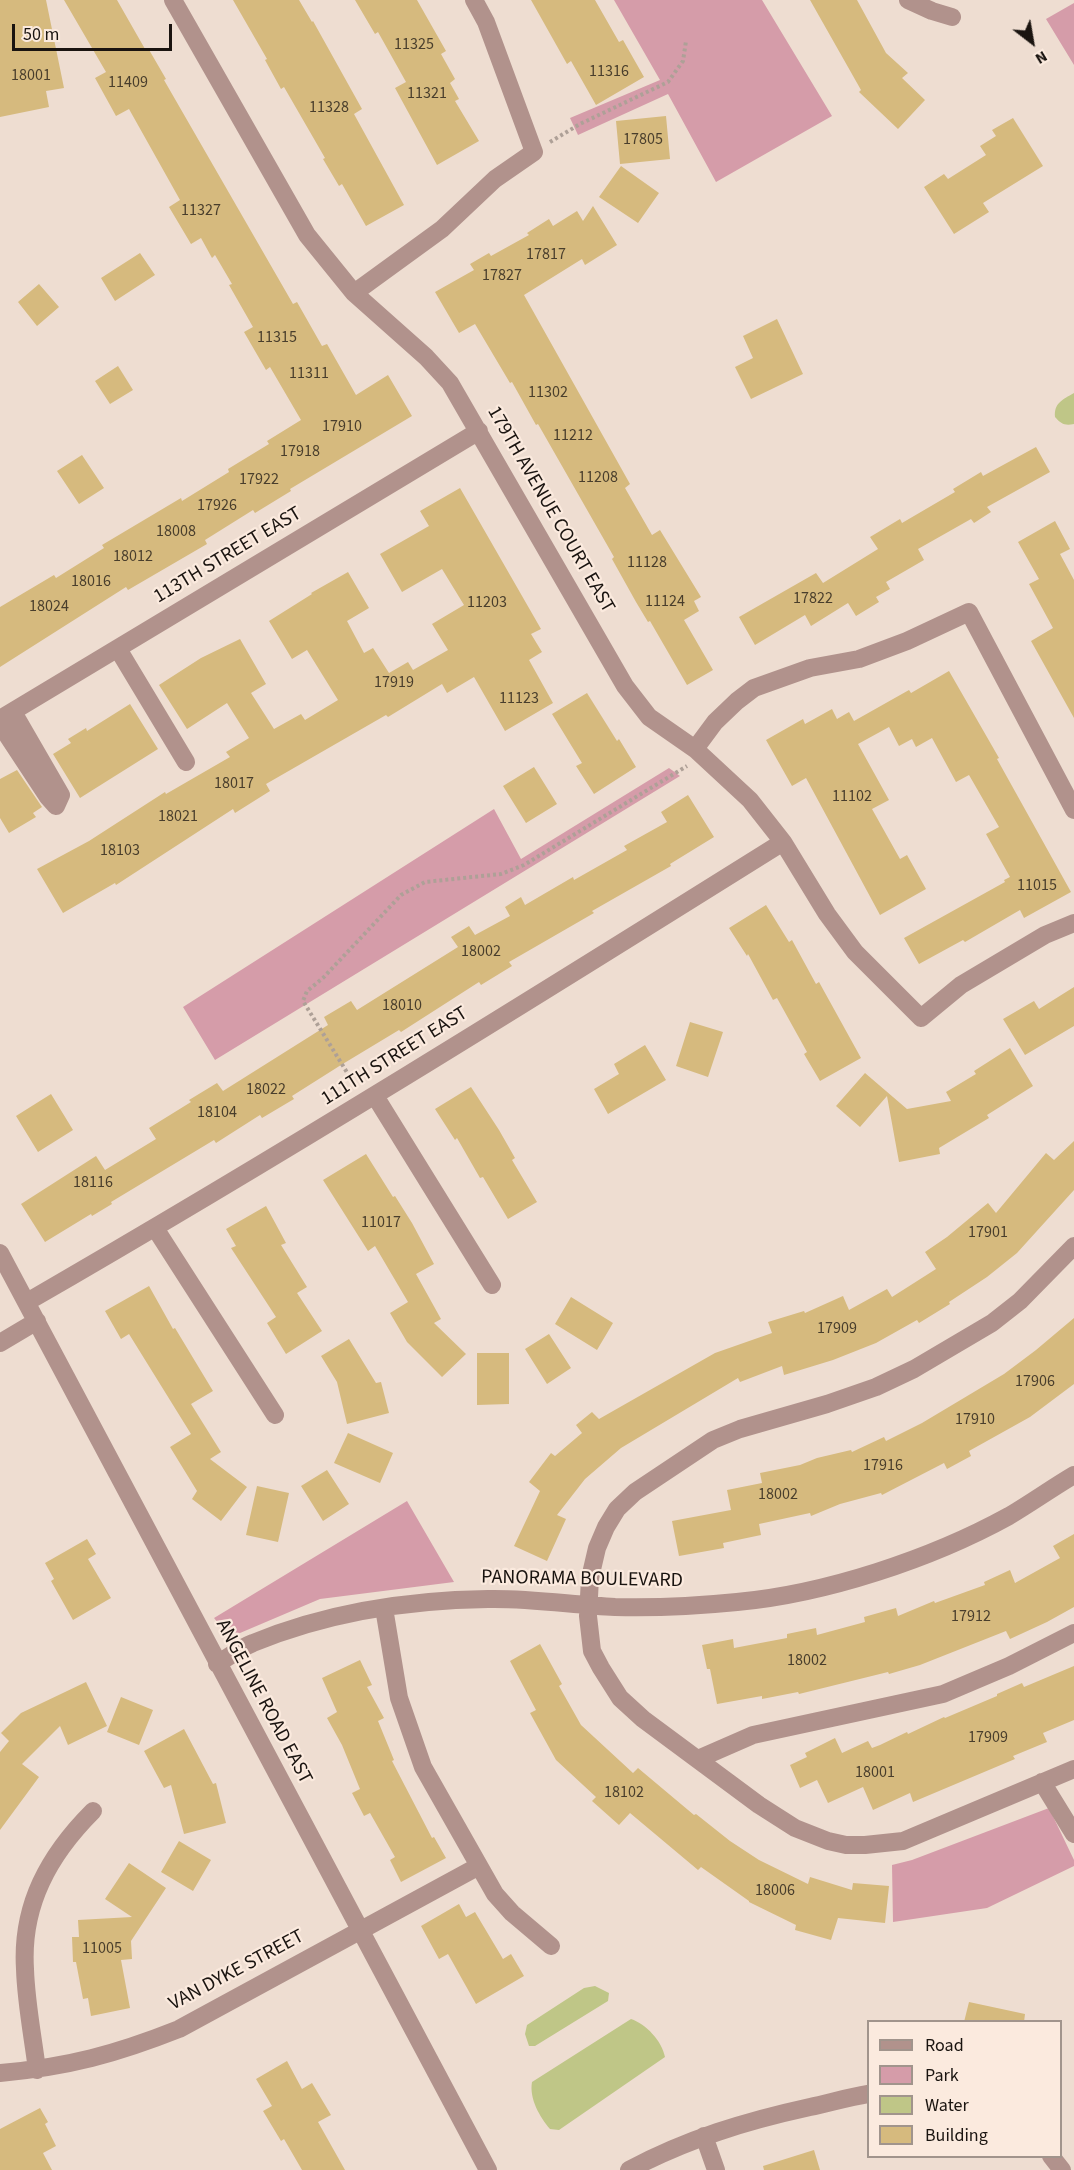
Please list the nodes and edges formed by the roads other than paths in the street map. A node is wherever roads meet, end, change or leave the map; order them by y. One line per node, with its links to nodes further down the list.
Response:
1 (173, 0): 5 (street, 179TH AVENUE COURT EAST)
2 (474, 0): 5 (street)
3 (908, 0): 4 (street)
4 (952, 17)
5 (354, 293): 6 (street, 179TH AVENUE COURT EAST)
6 (479, 431): 7 (street, 113TH STREET EAST); 9 (street, 179TH AVENUE COURT EAST)
7 (118, 649): 8 (street, 113TH STREET EAST); 10 (street)
8 (4, 718)
9 (699, 753): 11 (street); 12 (street, 179TH AVENUE COURT EAST)
10 (186, 762)
11 (1074, 810)
12 (783, 842): 13 (street, 179TH AVENUE COURT EAST); 14 (street, 111TH STREET EAST)
13 (1074, 922)
14 (370, 1099): 15 (street, 111TH STREET EAST); 18 (street)
15 (155, 1228): 19 (street, 111TH STREET EAST); 22 (street)
16 (1074, 1246): 24 (street)
17 (0, 1253): 19 (street, ANGELINE ROAD EAST)
18 (492, 1285)
19 (27, 1302): 20 (street, ANGELINE ROAD EAST)
20 (37, 1321): 21 (street); 27 (street, ANGELINE ROAD EAST)
21 (0, 1343)
22 (274, 1415)
23 (1074, 1475): 24 (street, PANORAMA BOULEVARD)
24 (590, 1605): 25 (street, PANORAMA BOULEVARD); 28 (street)
25 (384, 1608): 27 (street, PANORAMA BOULEVARD); 33 (street)
26 (1074, 1633): 28 (street)
27 (217, 1664): 34 (street, ANGELINE ROAD EAST)
28 (698, 1759): 30 (street)
29 (1074, 1769): 30 (street)
30 (1042, 1782): 32 (street)
31 (93, 1810): 36 (street)
32 (1074, 1834)
33 (479, 1866): 34 (street, VAN DYKE STREET); 35 (street)
34 (360, 1931): 36 (street, VAN DYKE STREET); 41 (street, ANGELINE ROAD EAST)
35 (551, 1946)
36 (37, 2070): 37 (street, VAN DYKE STREET)
37 (0, 2073)
38 (867, 2094): 39 (street)
39 (704, 2136): 42 (street); 43 (street)
40 (1052, 2158): 44 (street)
41 (488, 2170)
42 (629, 2170)
43 (716, 2170)
44 (1062, 2170)

